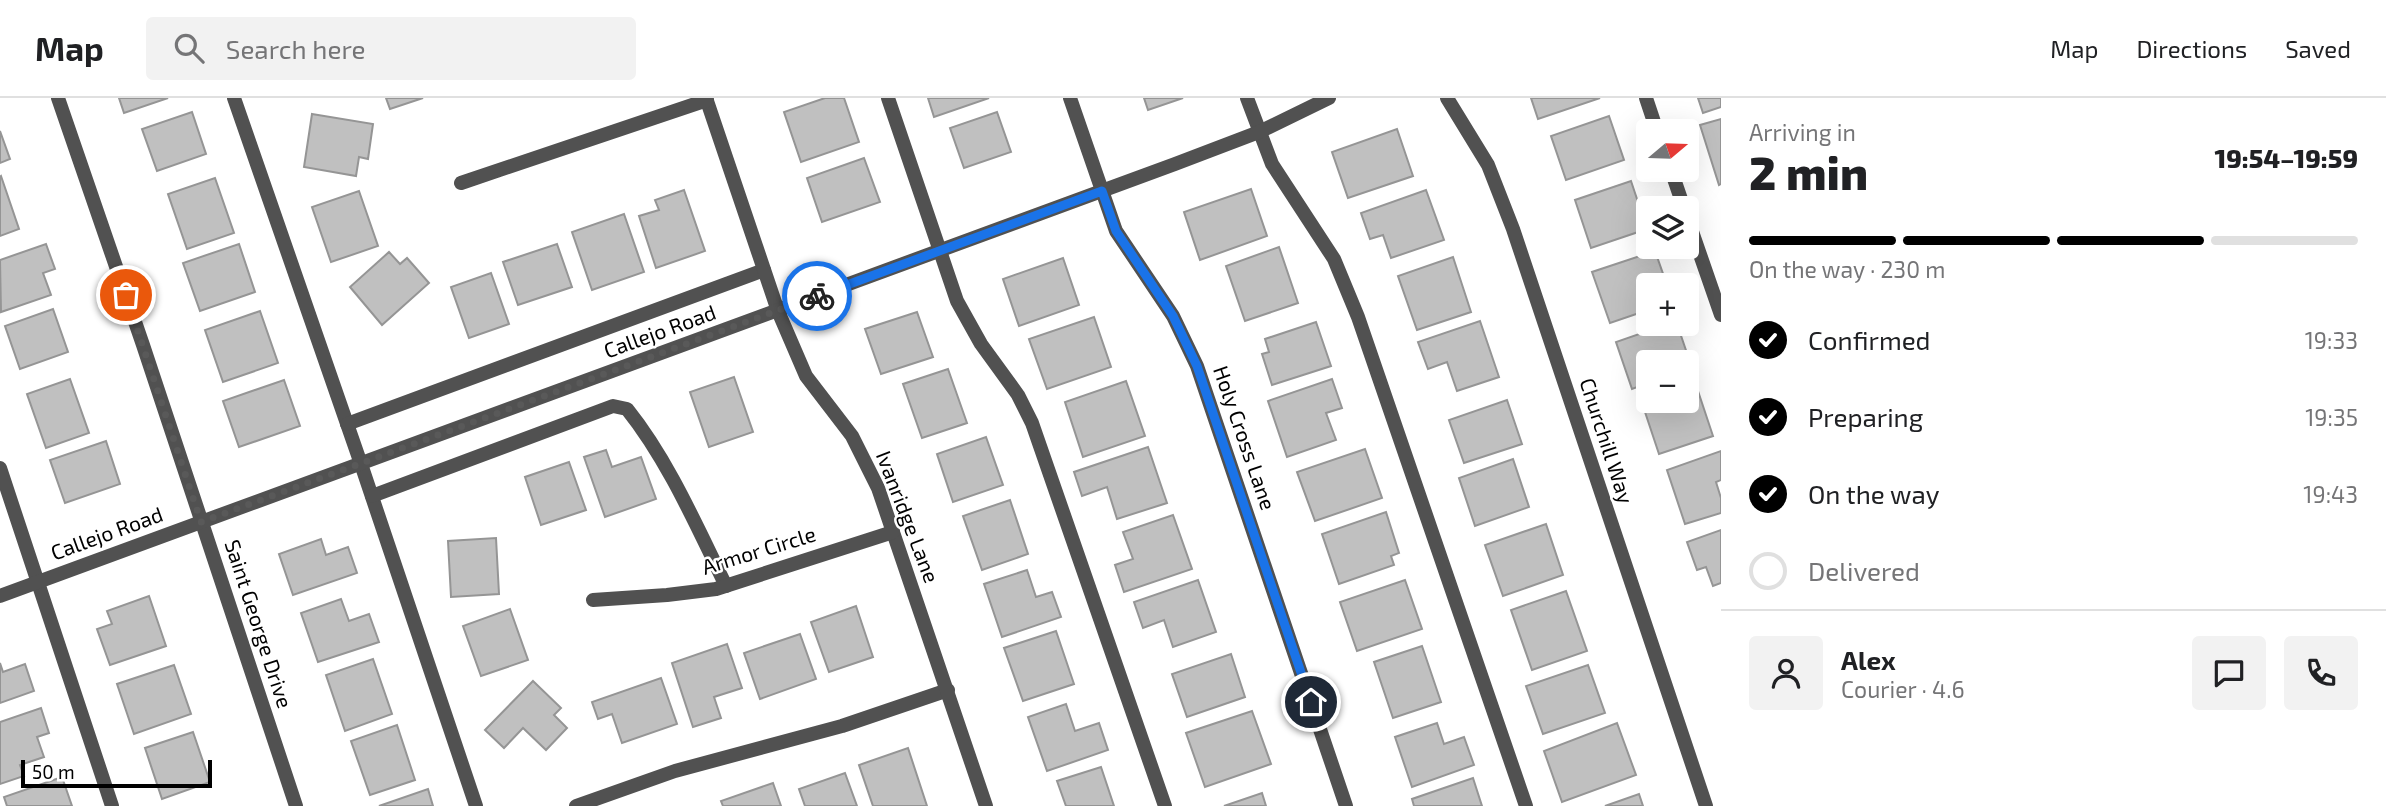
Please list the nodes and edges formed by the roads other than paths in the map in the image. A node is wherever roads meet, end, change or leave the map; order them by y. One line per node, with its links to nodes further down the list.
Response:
1 (58, 98): 23 (street, Saint George Drive)
2 (234, 98): 19 (street)
3 (888, 98): 14 (street)
4 (1070, 98): 13 (street, Holy Cross Lane)
5 (1247, 98): 11 (street)
6 (1329, 98): 11 (street, Callejo Road)
7 (1447, 98): 38 (street, Churchill Way)
8 (1646, 98): 10 (street)
9 (707, 99): 12 (street); 16 (street, Ivanridge Lane)
10 (1653, 119)
11 (1259, 132): 13 (street, Callejo Road); 37 (street)
12 (461, 183)
13 (1102, 191): 14 (street, Callejo Road); 36 (street, Holy Cross Lane)
14 (940, 249): 17 (street, Callejo Road); 35 (street)
15 (1699, 252): 18 (street)
16 (764, 270): 17 (street, Ivanridge Lane); 19 (street)
17 (778, 311): 20 (street, Callejo Road); 24 (street, Ivanridge Lane)
18 (1721, 316)
19 (347, 424): 20 (street)
20 (361, 464): 22 (street); 23 (street, Callejo Road)
21 (0, 468): 25 (street)
22 (372, 496): 26 (street); 32 (street)
23 (201, 522): 25 (street, Callejo Road); 31 (street, Saint George Drive)
24 (893, 531): 26 (street, Armor Circle); 29 (street, Ivanridge Lane)
25 (39, 582): 27 (street, Callejo Road); 30 (street)
26 (726, 586): 28 (street, Armor Circle)
27 (0, 596)
28 (593, 600)
29 (948, 690): 33 (street); 34 (street, Ivanridge Lane)
30 (112, 806)
31 (296, 806)
32 (477, 806)
33 (576, 806)
34 (986, 806)
35 (1165, 806)
36 (1346, 806)
37 (1526, 806)
38 (1706, 806)

